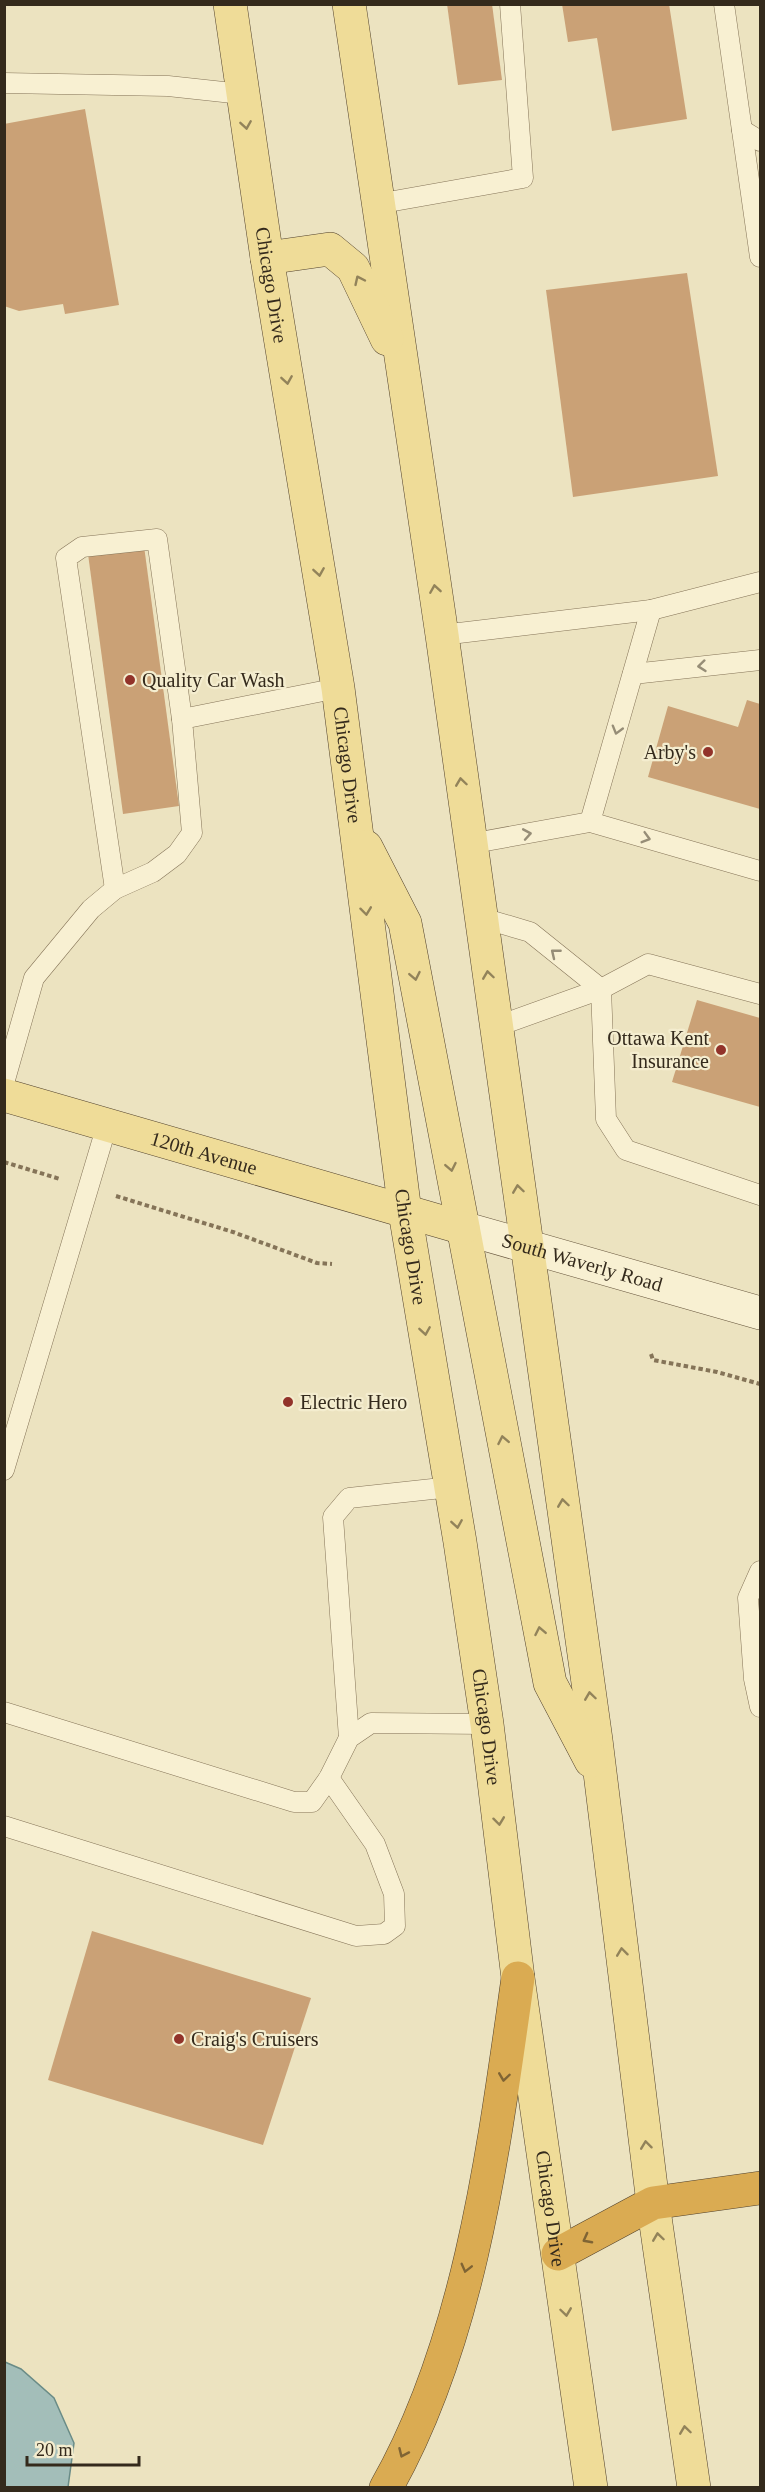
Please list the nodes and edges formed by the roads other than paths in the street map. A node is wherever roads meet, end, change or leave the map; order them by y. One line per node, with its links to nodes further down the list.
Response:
1 (230, 4): 6 (main road, Chicago Drive)
2 (349, 4): 9 (main road)
3 (510, 4): 9 (lane)
4 (724, 4): 7 (lane)
5 (4, 83): 6 (lane)
6 (242, 94): 11 (main road, Chicago Drive, one-way to 11)
7 (742, 130): 8 (lane); 10 (lane)
8 (760, 141)
9 (377, 204): 12 (main road)
10 (760, 257)
11 (267, 258): 12 (main road, one-way to 11); 18 (main road, Chicago Drive, one-way to 18)
12 (402, 371): 15 (main road, one-way to 12)
13 (760, 582): 14 (lane)
14 (651, 610): 15 (lane); 17 (lane)
15 (441, 635): 22 (main road, one-way to 15)
16 (760, 660): 17 (lane, one-way to 17)
17 (633, 674): 20 (lane, one-way to 20)
18 (338, 688): 19 (lane); 21 (main road, Chicago Drive)
19 (182, 719): 24 (lane); 24 (lane)
20 (590, 822): 22 (lane, one-way to 20); 23 (lane, one-way to 23)
21 (356, 825): 33 (main road, Chicago Drive, one-way to 33); 34 (main road, one-way to 34)
22 (469, 844): 25 (main road)
23 (760, 871)
24 (115, 889): 29 (lane)
25 (479, 917): 26 (lane, one-way to 25); 28 (main road, one-way to 25)
26 (601, 990): 27 (lane); 28 (lane); 32 (lane)
27 (760, 994)
28 (495, 1027): 35 (main road, one-way to 28)
29 (4, 1083)
30 (4, 1095): 31 (main road, 120th Avenue)
31 (107, 1125): 33 (main road, 120th Avenue); 37 (lane)
32 (760, 1195)
33 (405, 1212): 34 (main road, South Waverly Road); 38 (main road, Chicago Drive, one-way to 38)
34 (463, 1228): 35 (main road, South Waverly Road); 45 (main road, one-way to 34)
35 (526, 1247): 36 (main road, South Waverly Road); 45 (main road, one-way to 35)
36 (760, 1313)
37 (4, 1470)
38 (451, 1486): 42 (main road, Chicago Drive, one-way to 42); 43 (lane)
39 (760, 1571): 40 (lane)
40 (760, 1707)
41 (4, 1712): 44 (lane)
42 (487, 1724): 43 (lane); 47 (main road, Chicago Drive, one-way to 47)
43 (349, 1738): 44 (lane)
44 (329, 1778): 46 (lane)
45 (601, 1781): 49 (main road, one-way to 45)
46 (4, 1826)
47 (518, 1978): 50 (main road, Chicago Drive); 51 (highway, one-way to 51)
48 (760, 2188): 49 (highway)
49 (653, 2203): 50 (highway, one-way to 50); 53 (main road, one-way to 49)
50 (558, 2254): 52 (main road, Chicago Drive, one-way to 52)
51 (386, 2487)
52 (591, 2487)
53 (694, 2487)

